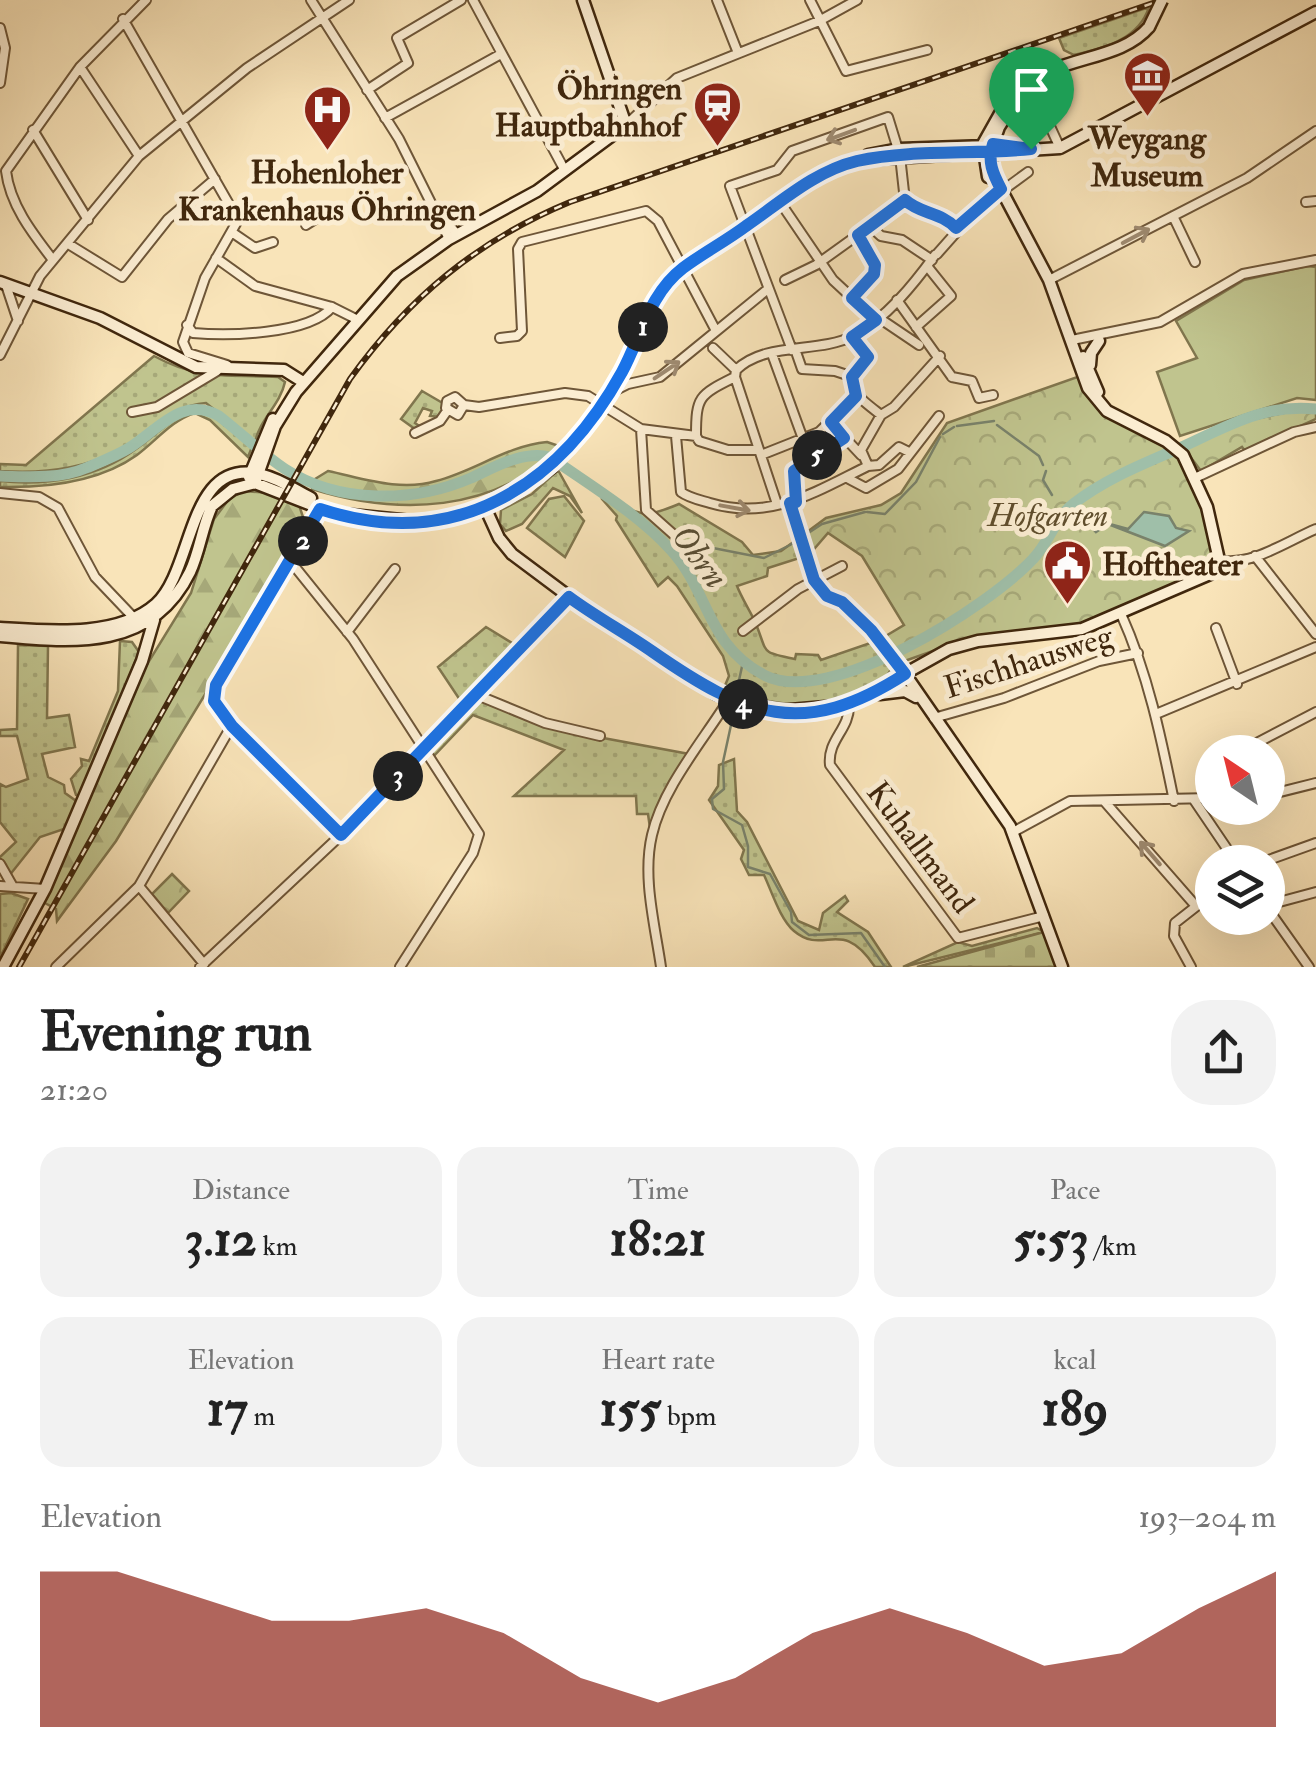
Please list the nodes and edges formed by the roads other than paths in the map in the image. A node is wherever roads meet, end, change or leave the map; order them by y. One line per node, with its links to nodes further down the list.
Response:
1 (146, 0): 13 (street)
2 (312, 0): 12 (street)
3 (349, 0): 12 (street)
4 (461, 0): 22 (street)
5 (472, 0): 18 (street)
6 (583, 0): 28 (main road)
7 (717, 0): 17 (street)
8 (810, 0): 14 (street)
9 (857, 0): 14 (street)
10 (1162, 0): 21 (main road, bridge)
11 (1316, 12): 33 (main road)
12 (322, 17): 22 (street); 27 (street)
13 (123, 20): 19 (street); 27 (street)
14 (819, 20): 16 (street); 17 (street)
15 (0, 28): 20 (street)
16 (927, 50)
17 (738, 53): 28 (street)
18 (501, 54): 25 (street); 37 (street)
19 (80, 67): 29 (street); 36 (street)
20 (0, 83)
21 (1026, 84): 23 (main road); 26 (main road)
22 (367, 90): 25 (street)
23 (1013, 95): 31 (main road); 34 (main road)
24 (1037, 98): 33 (street)
25 (385, 118): 53 (street)
26 (1003, 118): 31 (main road); 32 (main road)
27 (181, 119): 36 (street); 40 (street)
28 (626, 125): 37 (main road)
29 (32, 130): 46 (street); 58 (street)
30 (1316, 131): 45 (street)
31 (987, 148): 32 (main road); 34 (main road); 39 (main road); 41 (main road)
32 (1027, 148): 33 (main road)
33 (1060, 148)
34 (958, 149): 35 (main road); 39 (main road)
35 (900, 153): 42 (street); 43 (main road); 49 (street, one-way to 49)
36 (139, 156): 46 (street)
37 (564, 169): 53 (main road)
38 (1028, 172): 41 (street)
39 (988, 177): 41 (main road)
40 (215, 179): 51 (street); 55 (street)
41 (1001, 189): 50 (street); 64 (main road)
42 (905, 200): 48 (street); 50 (street)
43 (780, 202): 49 (main road); 60 (street)
44 (328, 211): 47 (street)
45 (1173, 216): 61 (street); 64 (street, one-way to 45)
46 (88, 220): 55 (street)
47 (306, 225)
48 (870, 226): 52 (street); 57 (street)
49 (746, 227): 62 (main road); 66 (street)
50 (956, 228): 57 (street)
51 (233, 233): 54 (street); 56 (street)
52 (858, 235): 60 (street); 68 (street)
53 (453, 237): 73 (main road)
54 (273, 242)
55 (70, 244): 58 (street)
56 (216, 258): 70 (street); 74 (street)
57 (933, 259): 69 (street); 75 (street)
58 (53, 260): 67 (street)
59 (1316, 260): 78 (street)
60 (820, 261): 63 (street); 68 (street)
61 (1194, 262)
62 (683, 268): 76 (street); 79 (street); 95 (main road)
63 (785, 280)
64 (1049, 280): 80 (main road)
65 (3, 284): 67 (main road); 72 (street)
66 (768, 290): 76 (street); 83 (street)
67 (33, 294): 72 (street); 88 (main road)
68 (852, 298): 71 (street)
69 (897, 300): 71 (street); 75 (street)
70 (332, 306): 73 (street); 74 (street)
71 (877, 319): 77 (street); 81 (street)
72 (18, 321): 85 (street)
73 (356, 322): 92 (main road)
74 (188, 325): 87 (street)
75 (916, 327): 86 (street)
76 (715, 329): 95 (street, one-way to 76)
77 (852, 337): 83 (street); 90 (street)
78 (1104, 337): 80 (street); 93 (main road)
79 (500, 338)
80 (1076, 344): 93 (main road); 100 (main road)
81 (919, 345)
82 (713, 348): 89 (street)
83 (793, 350): 84 (street); 90 (street)
84 (772, 354): 89 (street); 112 (street)
85 (0, 355)
86 (940, 356): 91 (street); 103 (street)
87 (235, 370): 88 (main road); 92 (main road)
88 (217, 371): 101 (street)
89 (735, 374): 110 (street); 114 (street)
90 (852, 377): 96 (street)
91 (952, 377): 94 (street); 97 (street)
92 (301, 381): 117 (main road)
93 (1093, 381): 100 (main road)
94 (947, 390)
95 (610, 394): 99 (main road)
96 (856, 396): 103 (street); 105 (street)
97 (993, 396)
98 (464, 404): 99 (street); 102 (street); 102 (street)
99 (603, 405): 107 (street); 124 (main road)
100 (1107, 411): 118 (main road)
101 (132, 412)
102 (447, 412): 108 (street)
103 (880, 415): 115 (street)
104 (940, 416): 113 (street)
105 (831, 422): 111 (street); 112 (street)
106 (1316, 427): 118 (street)
107 (641, 429): 109 (street); 126 (street)
108 (416, 433)
109 (676, 436): 110 (street); 122 (street, one-way to 122)
110 (696, 436): 114 (street)
111 (844, 438): 115 (street); 121 (street)
112 (803, 439): 114 (street)
113 (909, 452): 116 (street); 119 (street)
114 (760, 453): 122 (street)
115 (861, 455): 116 (street)
116 (868, 466): 119 (street)
117 (254, 473): 123 (main road); 124 (main road); 135 (main road); 136 (main road)
118 (1196, 477): 128 (main road)
119 (849, 479): 121 (street)
120 (0, 493): 136 (street)
121 (793, 502): 122 (street); 132 (street)
122 (777, 504)
123 (320, 509): 124 (main road); 129 (street)
124 (486, 510): 133 (main road)
125 (1316, 529): 127 (street)
126 (673, 534)
127 (1255, 556): 128 (street); 141 (street)
128 (1219, 560): 134 (main road)
129 (291, 562): 140 (street); 156 (street)
130 (842, 566): 132 (street)
131 (395, 570): 140 (street)
132 (814, 580): 139 (street); 146 (street)
133 (569, 597): 148 (street); 150 (main road)
134 (1121, 614): 145 (street); 146 (main road)
135 (154, 619): 136 (main road); 143 (main road)
136 (132, 625): 137 (main road); 142 (main road); 143 (main road)
137 (0, 628)
138 (1216, 628): 147 (street)
139 (743, 631)
140 (347, 632): 159 (street)
141 (1316, 634)
142 (0, 636)
143 (145, 648): 174 (main road)
144 (1316, 648): 147 (street)
145 (1138, 653): 154 (street); 155 (street, Fischhausweg)
146 (905, 674): 149 (main road); 151 (main road)
147 (1238, 684): 154 (street)
148 (477, 695): 158 (street); 159 (street)
149 (869, 696): 151 (main road); 152 (main road)
150 (734, 701): 152 (main road); 184 (street)
151 (922, 702): 155 (main road)
152 (849, 706): 178 (street, Kuhallmand)
153 (1316, 712): 157 (street)
154 (1156, 714): 163 (street)
155 (934, 718): 165 (main road)
156 (232, 726): 166 (street); 173 (street)
157 (1272, 735)
158 (600, 736)
159 (422, 752): 166 (street); 183 (street)
160 (1316, 783): 161 (street)
161 (1285, 791)
162 (1193, 799): 163 (street); 168 (street)
163 (1174, 801): 164 (street)
164 (1105, 802): 165 (street); 177 (street, one-way to 164)
165 (1013, 832): 178 (main road)
166 (341, 835): 180 (street)
167 (1316, 843): 169 (street)
168 (1224, 845)
169 (1285, 854)
170 (0, 864): 171 (street)
171 (12, 885): 172 (street); 174 (street)
172 (0, 886)
173 (140, 886): 180 (street); 182 (street)
174 (45, 889): 181 (main road)
175 (1316, 892): 176 (street)
176 (1285, 902)
177 (1195, 905): 186 (street)
178 (1044, 916): 185 (main road)
179 (1285, 932): 187 (street)
180 (202, 966)
181 (2, 967)
182 (56, 967)
183 (400, 967)
184 (661, 967)
185 (1062, 967)
186 (1191, 967)
187 (1309, 967)

